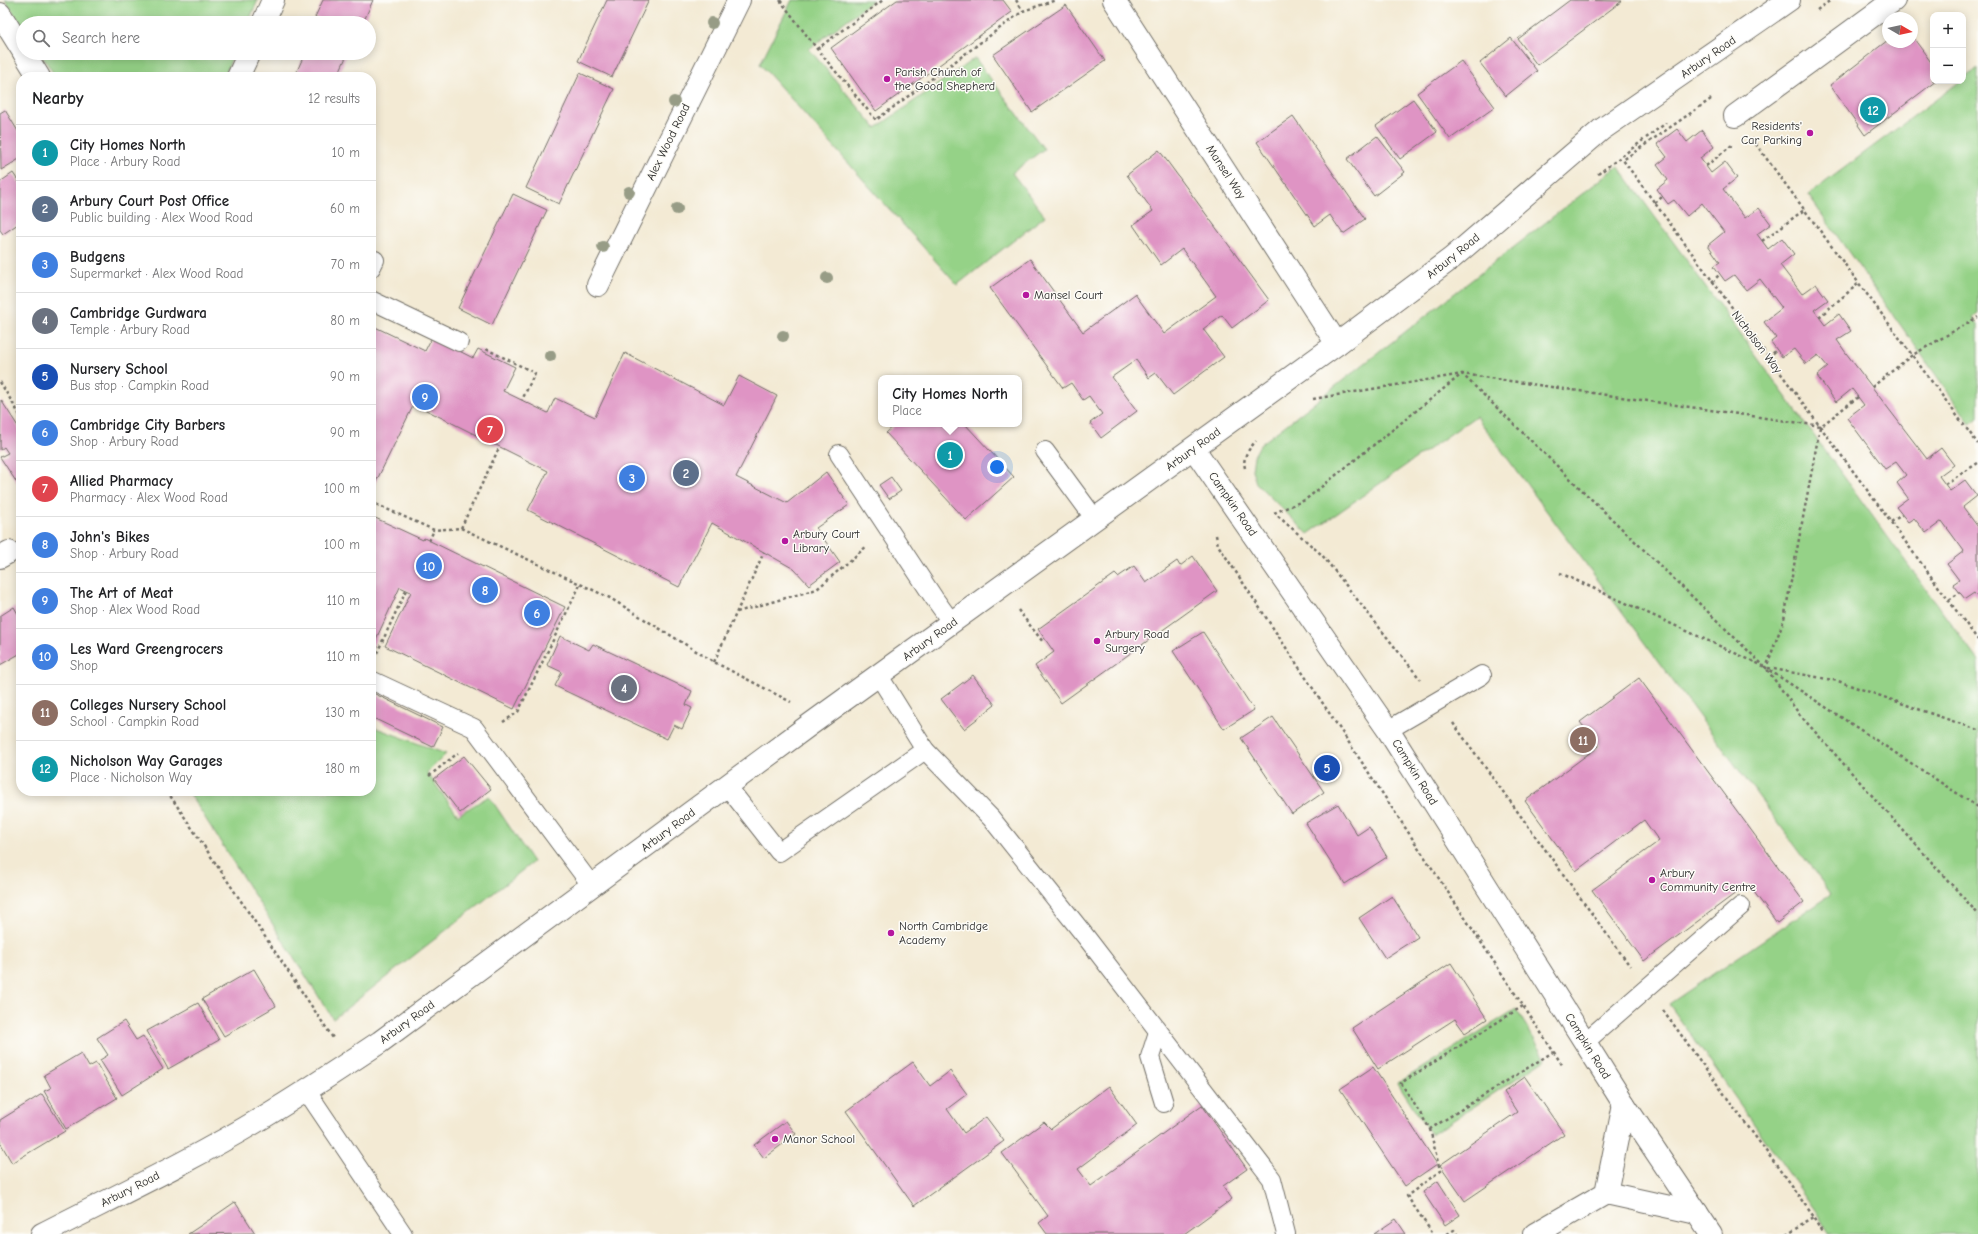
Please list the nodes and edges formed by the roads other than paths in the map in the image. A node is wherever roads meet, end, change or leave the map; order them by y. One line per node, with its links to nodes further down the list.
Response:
1 (273, 0): 7 (street)
2 (738, 0): 14 (street, Alex Wood Road)
3 (1114, 0): 17 (street, Mansel Way)
4 (1789, 0): 17 (street, Arbury Road)
5 (1894, 0): 13 (street)
6 (0, 14): 8 (street)
7 (266, 16)
8 (16, 39)
9 (29, 60): 11 (street)
10 (246, 60): 12 (street)
11 (36, 72)
12 (240, 72)
13 (1741, 125)
14 (598, 284)
15 (376, 302): 16 (lane)
16 (459, 342)
17 (1337, 344): 18 (street, Arbury Road)
18 (1194, 449): 21 (street, Arbury Road); 26 (street, Campkin Road)
19 (1045, 451): 21 (lane)
20 (839, 454): 22 (lane)
21 (1095, 519): 22 (street, Arbury Road)
22 (952, 623): 24 (street, Arbury Road)
23 (1482, 675): 26 (lane)
24 (879, 676): 27 (lane); 28 (street, Arbury Road)
25 (376, 682): 29 (lane)
26 (1388, 730): 32 (street, Campkin Road)
27 (925, 750): 28 (lane); 31 (lane)
28 (727, 786): 29 (street, Arbury Road)
29 (592, 886): 33 (street, Arbury Road)
30 (1741, 906): 32 (lane)
31 (1158, 1032): 34 (lane); 40 (lane)
32 (1585, 1042): 35 (street, Campkin Road)
33 (306, 1090): 38 (street, Arbury Road); 39 (lane)
34 (1164, 1103)
35 (1624, 1104): 36 (street); 37 (street, Campkin Road)
36 (1606, 1193): 37 (street); 41 (street)
37 (1697, 1213): 42 (street, Campkin Road)
38 (42, 1234)
39 (403, 1234)
40 (1286, 1234)
41 (1535, 1234)
42 (1711, 1234)

